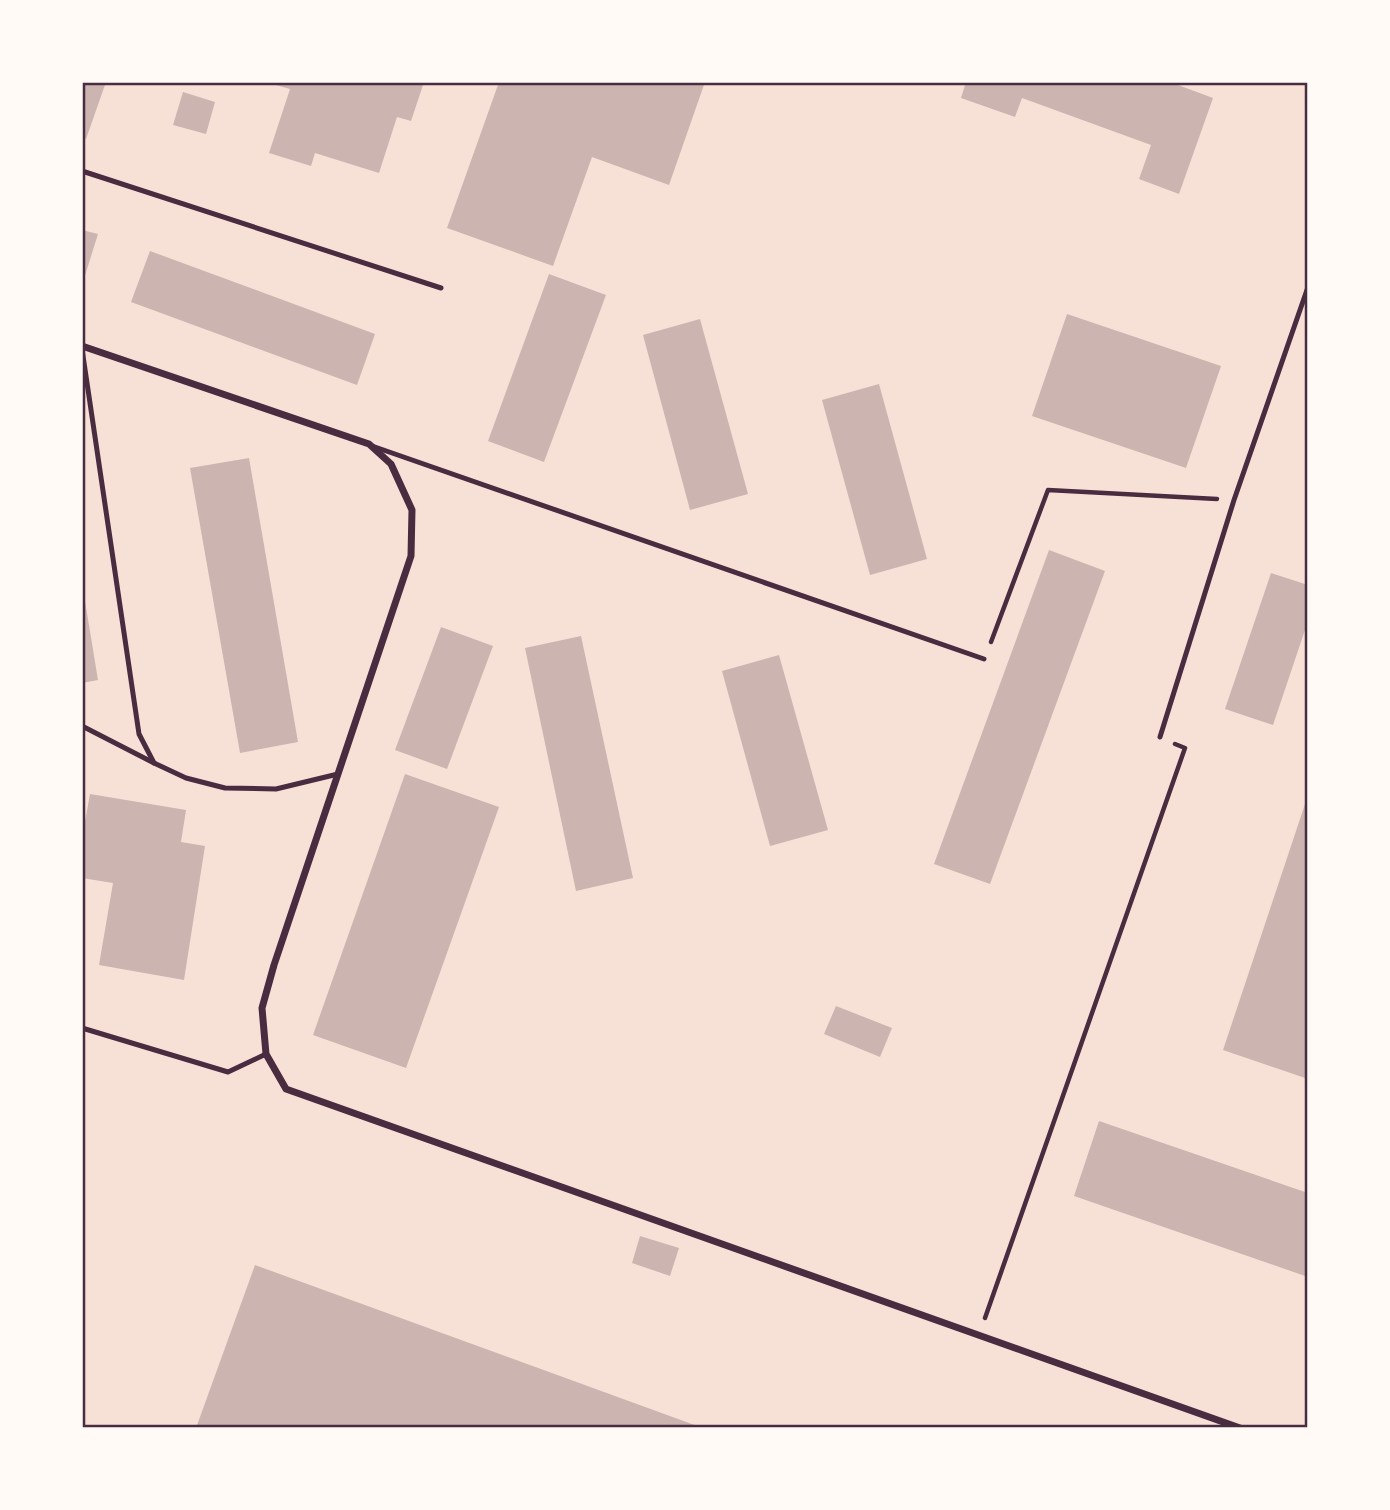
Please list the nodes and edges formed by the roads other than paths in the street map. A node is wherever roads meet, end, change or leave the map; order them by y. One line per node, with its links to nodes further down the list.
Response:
1 (82, 171): 3 (lane)
2 (1308, 287): 8 (lane)
3 (441, 288)
4 (82, 348): 5 (street); 9 (lane)
5 (369, 444): 6 (lane); 10 (street)
6 (984, 659)
7 (82, 726): 9 (lane)
8 (1160, 737)
9 (154, 762): 10 (lane)
10 (338, 774): 12 (street)
11 (82, 1028): 12 (lane)
12 (267, 1054): 13 (street)
13 (1240, 1428)

